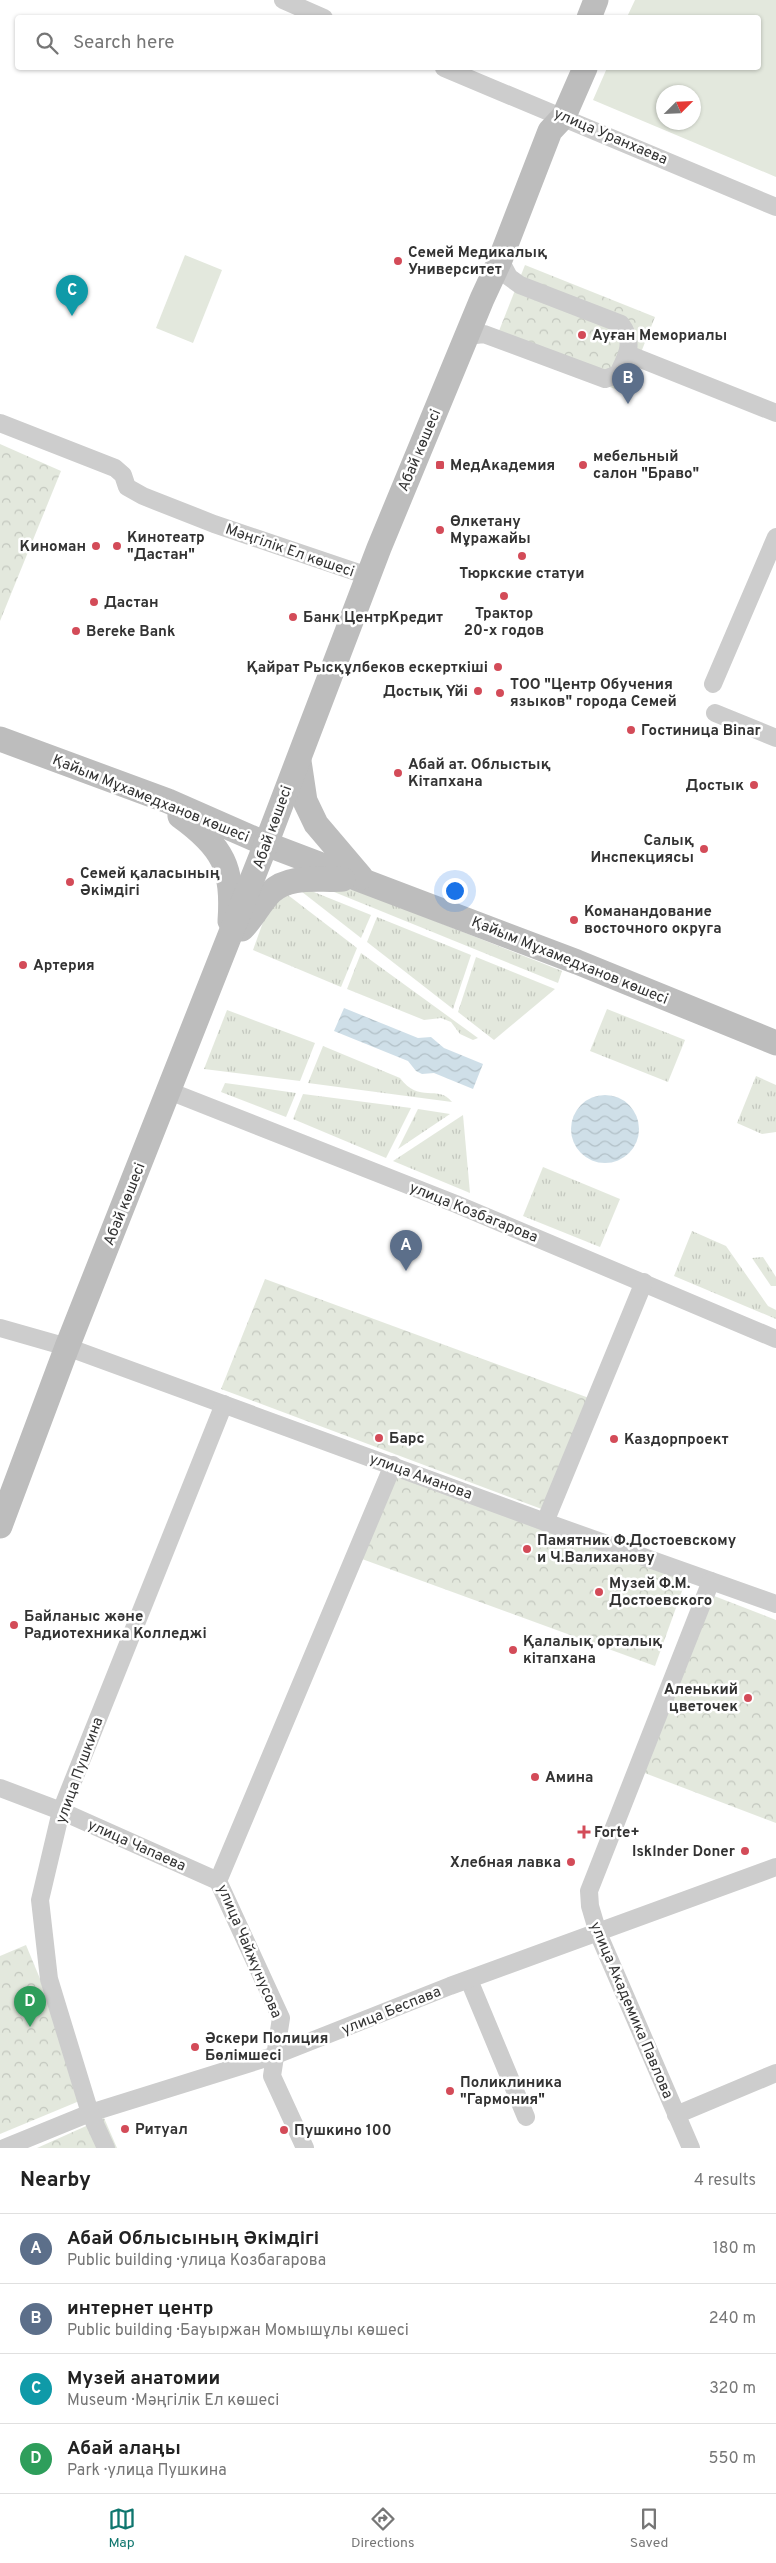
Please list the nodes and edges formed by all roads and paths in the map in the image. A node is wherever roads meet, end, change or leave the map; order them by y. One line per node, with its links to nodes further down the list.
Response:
1 (283, 0): 4 (street)
2 (596, 0): 5 (main road)
3 (614, 0): 6 (main road)
4 (317, 15)
5 (589, 15)
6 (607, 15)
7 (448, 70): 10 (street, улица Уранхаева)
8 (566, 70): 10 (main road, Абай көшесі)
9 (584, 70): 10 (main road, Абай көшесі)
10 (554, 119): 11 (street, улица Уранхаева); 12 (main road, Абай көшесі)
11 (776, 207)
12 (500, 260): 13 (main road, Абай көшесі); 14 (street)
13 (467, 336): 14 (street); 18 (main road, Абай көшесі)
14 (628, 354): 15 (street)
15 (776, 413)
16 (0, 423): 18 (street, Мәңгілік Ел көшесі)
17 (776, 537): 19 (street)
18 (368, 576): 23 (main road, Абай көшесі)
19 (713, 684)
20 (715, 713): 21 (street)
21 (776, 738)
22 (0, 739): 24 (main road, Қайым Мұхамедханов көшесі)
23 (298, 757): 25 (main road, Абай көшесі); 26 (main road)
24 (168, 801): 25 (main road, Қайым Мұхамедханов көшесі); 27 (main road)
25 (266, 844): 26 (main road, Қайым Мұхамедханов көшесі); 27 (main road, Абай көшесі)
26 (360, 878): 27 (main road); 28 (main road, Қайым Мұхамедханов көшесі)
27 (228, 944): 29 (main road, Абай көшесі)
28 (776, 1043)
29 (170, 1091): 30 (street, улица Козбагарова); 33 (main road, Абай көшесі)
30 (644, 1282): 32 (street, улица Козбагарова); 36 (street)
31 (0, 1328): 33 (street, улица Аманова)
32 (776, 1339)
33 (67, 1347): 34 (street, улица Аманова); 37 (main road, Абай көшесі)
34 (224, 1404): 35 (street, улица Аманова); 41 (street, улица Пушкина)
35 (393, 1465): 36 (street, улица Аманова); 43 (street, улица Чайжунусова)
36 (545, 1522): 38 (street, улица Аманова)
37 (0, 1526)
38 (712, 1581): 39 (street, улица Аманова); 44 (street, улица Академика Павлова)
39 (776, 1604)
40 (0, 1788): 41 (street, улица Чапаева)
41 (61, 1811): 43 (street, улица Чапаева); 48 (street, улица Пушкина)
42 (776, 1867): 44 (street, улица Беспава)
43 (218, 1881): 46 (street, улица Чайжунусова)
44 (598, 1933): 45 (street, улица Беспава); 49 (street, улица Академика Павлова)
45 (469, 1980): 46 (street, улица Беспава); 50 (street)
46 (276, 2055): 48 (street, улица Беспава); 53 (street, улица Чайжунусова)
47 (776, 2073): 49 (street)
48 (90, 2113): 51 (street, улица Беспава); 52 (street, улица Пушкина)
49 (676, 2115): 54 (street, улица Академика Павлова)
50 (526, 2117)
51 (4, 2148)
52 (106, 2148)
53 (304, 2148)
54 (691, 2148)

